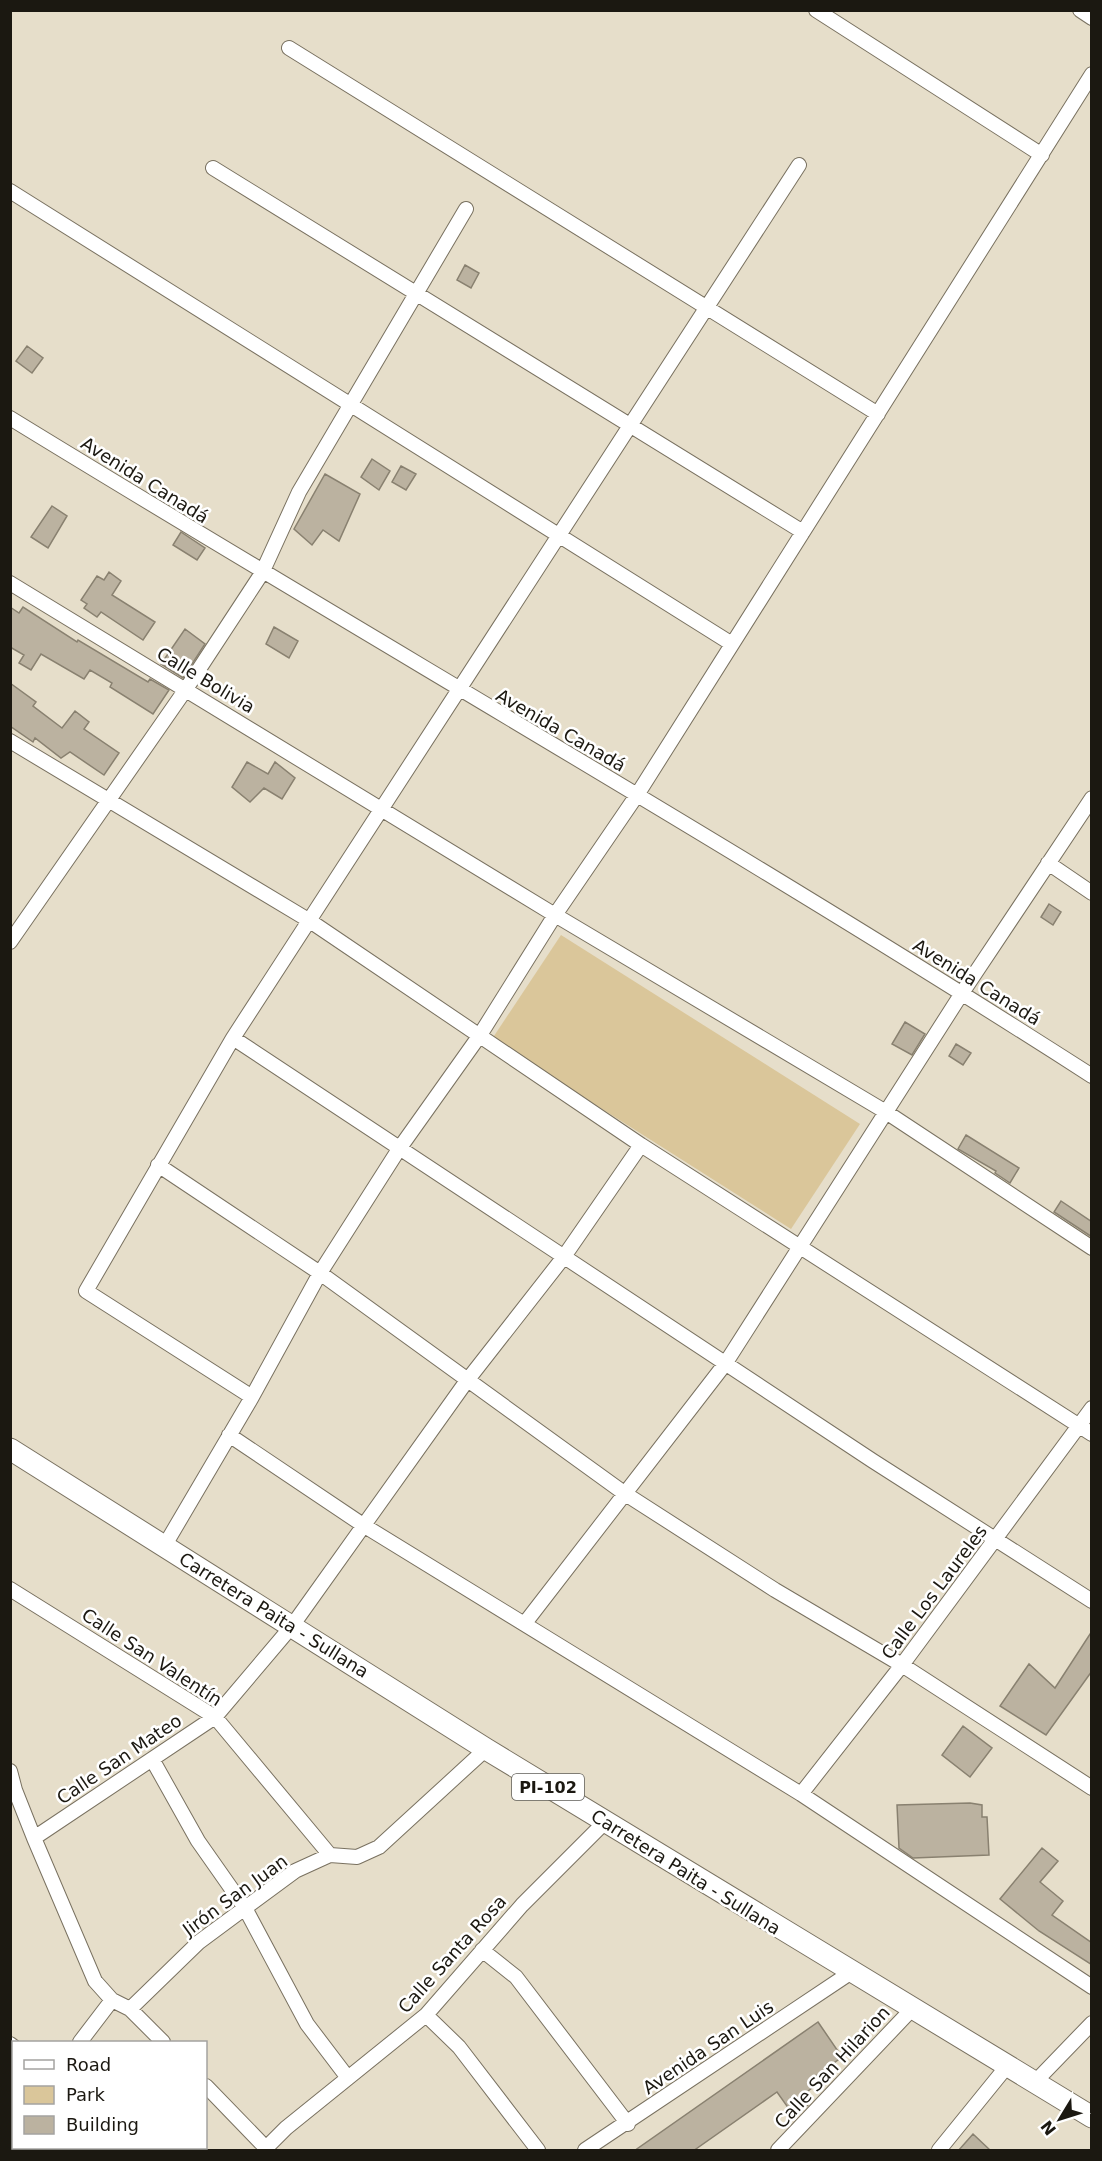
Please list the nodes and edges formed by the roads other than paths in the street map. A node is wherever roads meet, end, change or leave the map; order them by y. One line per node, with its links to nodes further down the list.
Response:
1 (816, 10): 6 (street)
2 (1080, 10): 3 (street)
3 (1092, 18)
4 (289, 48): 12 (street)
5 (1092, 74): 6 (street)
6 (1042, 155): 14 (street)
7 (799, 165): 12 (street)
8 (213, 168): 11 (street)
9 (10, 191): 13 (street)
10 (466, 209): 11 (street)
11 (416, 293): 13 (street); 16 (street)
12 (707, 308): 14 (street); 16 (street)
13 (351, 403): 18 (street); 19 (street)
14 (878, 414): 17 (street)
15 (10, 418): 19 (street, Avenida Canadá)
16 (631, 425): 17 (street); 18 (street)
17 (803, 532): 21 (street)
18 (560, 535): 21 (street); 23 (street)
19 (262, 573): 22 (street); 23 (street, Avenida Canadá)
20 (10, 583): 22 (street, Calle Bolivia)
21 (732, 644): 25 (street)
22 (186, 689): 26 (street); 28 (street, Calle Bolivia)
23 (459, 691): 25 (street, Avenida Canadá); 28 (street)
24 (10, 741): 26 (street)
25 (637, 795): 31 (street); 34 (street, Avenida Canadá)
26 (109, 798): 32 (street); 33 (street)
27 (1092, 798): 29 (street)
28 (383, 810): 31 (street, Calle Bolivia); 32 (street)
29 (1048, 863): 30 (street); 34 (street)
30 (1092, 892)
31 (555, 915): 35 (street); 38 (street, Calle Bolivia)
32 (310, 921): 35 (street); 36 (street)
33 (10, 942)
34 (962, 993): 37 (street, Avenida Canadá); 38 (street)
35 (480, 1035): 39 (street); 40 (street)
36 (233, 1038): 40 (street); 41 (street)
37 (1092, 1076)
38 (886, 1112): 42 (street); 43 (street, Calle Bolivia)
39 (641, 1145): 42 (street); 44 (street, Calle San Mateo)
40 (399, 1149): 44 (street); 45 (street)
41 (158, 1165): 45 (street); 48 (street)
42 (800, 1246): 46 (street); 50 (street)
43 (1092, 1248)
44 (563, 1258): 46 (street); 47 (street, Calle San Mateo)
45 (320, 1273): 47 (street); 48 (street)
46 (725, 1364): 54 (street); 56 (street)
47 (466, 1382): 54 (street); 55 (street, Calle San Mateo)
48 (252, 1397): 52 (street)
49 (1092, 1408): 50 (street, Calle Los Laureles)
50 (1078, 1426): 51 (street); 56 (street, Calle Los Laureles)
51 (1092, 1434)
52 (229, 1435): 55 (street); 57 (street)
53 (12, 1452): 57 (main road, Carretera Paita - Sullana / PI-102)
54 (624, 1493): 60 (street); 62 (street)
55 (363, 1525): 60 (street); 61 (street, Calle San Mateo)
56 (994, 1540): 59 (street); 62 (street, Calle Los Laureles)
57 (165, 1545): 61 (main road, Carretera Paita - Sullana / PI-102)
58 (10, 1589): 63 (street, Calle San Valentín)
59 (1092, 1600)
60 (525, 1623): 68 (street)
61 (292, 1626): 63 (street, Calle San Mateo); 64 (main road, Carretera Paita - Sullana / PI-102)
62 (902, 1665): 67 (street); 68 (street, Calle Los Laureles)
63 (215, 1717): 65 (street, Calle San Mateo); 71 (street, Calle San Valentín)
64 (486, 1749): 69 (main road, Carretera Paita - Sullana / PI-102); 71 (street, Jirón San Juan)
65 (152, 1759): 70 (street, Calle San Mateo); 72 (street)
66 (10, 1771): 70 (street)
67 (1092, 1788)
68 (801, 1794): 75 (street)
69 (605, 1822): 73 (street, Calle Santa Rosa); 74 (main road, Carretera Paita - Sullana / PI-102)
70 (33, 1838): 76 (street)
71 (330, 1854): 72 (street, Jirón San Juan)
72 (245, 1908): 78 (street, Jirón San Juan); 84 (street)
73 (482, 1950): 79 (street, Calle Santa Rosa); 88 (street)
74 (850, 1973): 77 (main road, Carretera Paita - Sullana / PI-102); 88 (street, Avenida San Luis)
75 (1092, 1987)
76 (112, 2000): 78 (street); 81 (street)
77 (913, 2008): 83 (main road, Carretera Paita - Sullana / PI-102); 92 (street, Calle San Hilarion)
78 (130, 2009): 82 (street)
79 (426, 2015): 84 (street, Calle Santa Rosa); 90 (street)
80 (1092, 2023): 85 (street)
81 (82, 2041)
82 (161, 2041)
83 (1008, 2065): 85 (main road, Carretera Paita - Sullana / PI-102); 93 (street)
84 (348, 2078): 89 (street, Calle Santa Rosa)
85 (1035, 2082): 87 (main road, Carretera Paita - Sullana / PI-102)
86 (207, 2087): 89 (street)
87 (1092, 2117)
88 (628, 2124): 91 (street, Avenida San Luis)
89 (265, 2149)
90 (538, 2151)
91 (585, 2151)
92 (778, 2151)
93 (939, 2151)

